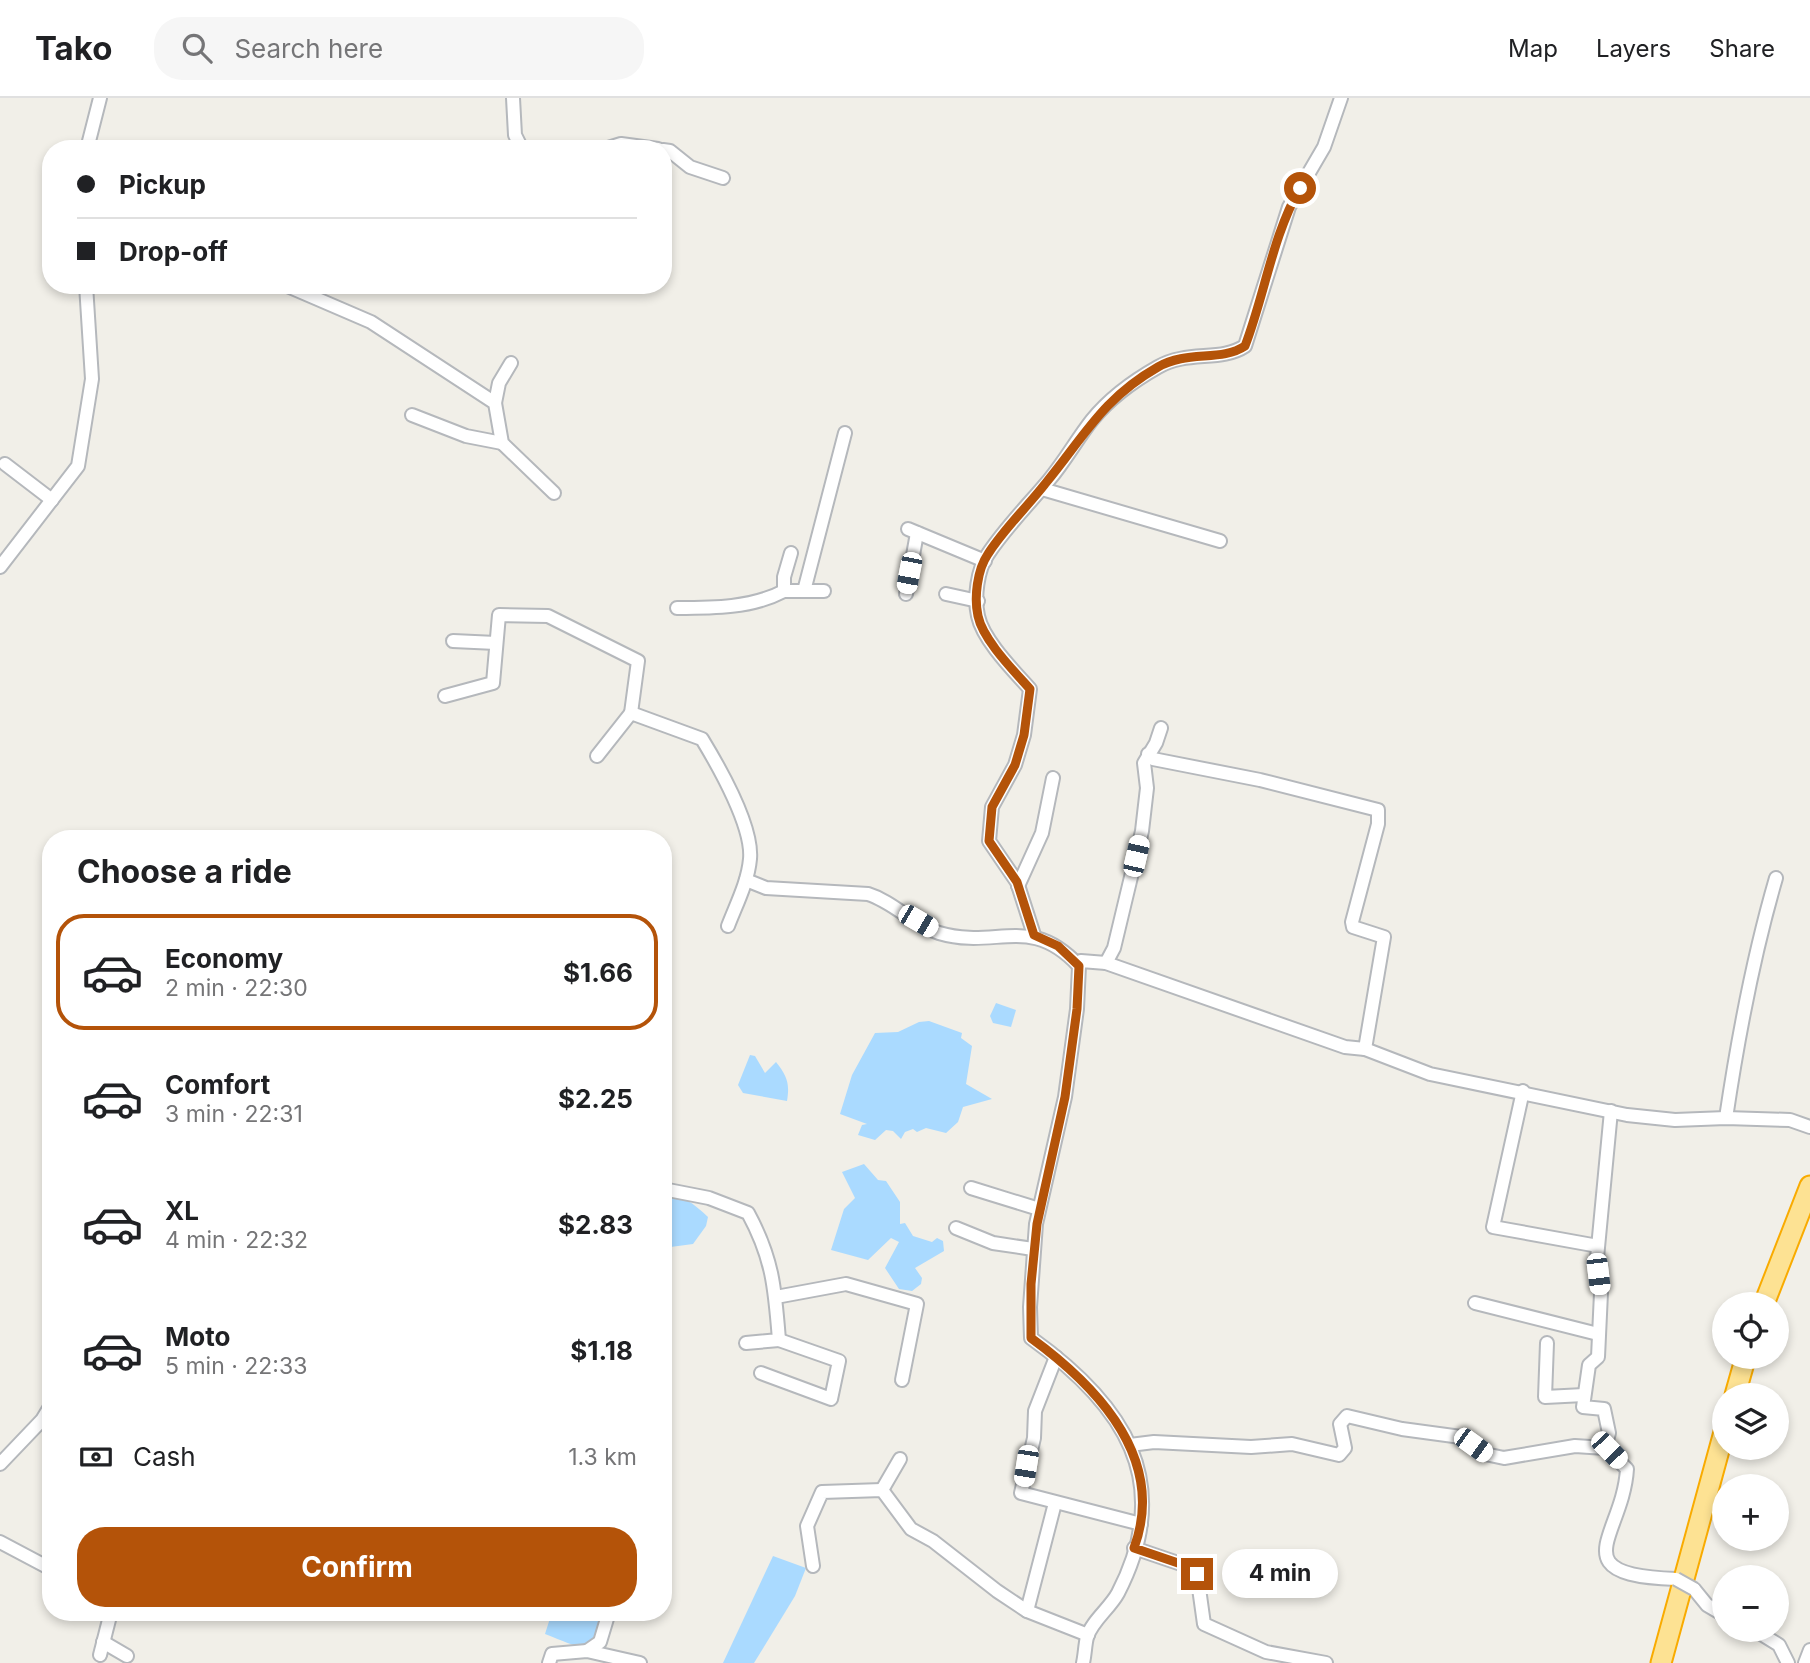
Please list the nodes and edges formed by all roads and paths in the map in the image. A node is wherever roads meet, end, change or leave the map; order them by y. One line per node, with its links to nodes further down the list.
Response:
1 (100, 98): 4 (street)
2 (513, 98): 5 (street)
3 (1341, 98): 16 (street)
4 (89, 140)
5 (518, 140)
6 (672, 153): 7 (street)
7 (723, 178)
8 (87, 294): 18 (street)
9 (306, 294): 11 (street)
10 (511, 363): 11 (street)
11 (495, 403): 14 (street)
12 (412, 415): 14 (street)
13 (845, 433): 24 (street)
14 (502, 443): 17 (street)
15 (5, 464): 18 (street)
16 (1042, 489): 19 (street); 21 (street)
17 (554, 494)
18 (52, 500): 22 (street)
19 (1220, 541)
20 (791, 553): 23 (street)
21 (985, 561): 26 (street); 28 (street)
22 (0, 567)
23 (785, 591): 24 (street); 29 (street)
24 (804, 591): 25 (street)
25 (824, 591)
26 (906, 594)
27 (946, 594): 28 (street)
28 (978, 601): 40 (street)
29 (677, 608)
30 (453, 641): 31 (street)
31 (496, 643): 32 (street); 33 (street)
32 (445, 696)
33 (631, 713): 36 (street); 39 (street)
34 (1161, 728): 35 (street)
35 (1148, 754): 43 (street); 45 (street)
36 (597, 756)
37 (1053, 778): 40 (street)
38 (1776, 878): 48 (street)
39 (746, 880): 41 (street); 42 (street)
40 (1018, 886): 42 (street)
41 (728, 926)
42 (1034, 935): 44 (street)
43 (1106, 963): 44 (street); 45 (street)
44 (1079, 966): 53 (street)
45 (1365, 1049): 46 (street)
46 (1522, 1091): 47 (street); 55 (street)
47 (1611, 1111): 48 (street); 55 (street)
48 (1727, 1118): 49 (street)
49 (1810, 1127)
50 (1810, 1186): 57 (highway)
51 (971, 1188): 53 (street)
52 (672, 1191): 58 (street)
53 (1039, 1209): 56 (street)
54 (956, 1228): 56 (street)
55 (1598, 1246): 60 (street)
56 (1033, 1249): 64 (street)
57 (1769, 1292)
58 (776, 1297): 61 (street); 66 (street)
59 (1475, 1303): 60 (street)
60 (1598, 1334): 67 (street)
61 (779, 1340): 62 (street); 65 (street)
62 (746, 1343)
63 (1547, 1343): 67 (street)
64 (1056, 1357): 69 (street); 75 (street)
65 (761, 1373)
66 (902, 1380)
67 (1583, 1401): 70 (street)
68 (42, 1420): 73 (street)
69 (1130, 1445): 70 (street); 76 (street)
70 (1605, 1448): 81 (street, bridge)
71 (900, 1459): 74 (street)
72 (1716, 1460): 94 (highway)
73 (0, 1464)
74 (882, 1490): 80 (street); 82 (street)
75 (1055, 1503): 76 (street); 82 (street)
76 (1141, 1524): 78 (street)
77 (0, 1542): 79 (street)
78 (1134, 1548): 85 (street); 93 (street)
79 (42, 1564)
80 (813, 1566)
81 (1712, 1608)
82 (1027, 1611): 85 (street)
83 (109, 1621): 88 (street)
84 (606, 1621): 89 (street)
85 (1087, 1635): 92 (street)
86 (1774, 1642): 95 (street)
87 (1810, 1650): 96 (street)
88 (127, 1656)
89 (594, 1656): 90 (street); 91 (street)
90 (549, 1663)
91 (640, 1663)
92 (1083, 1663)
93 (1326, 1663)
94 (1661, 1663)
95 (1788, 1663)
96 (1805, 1663)

